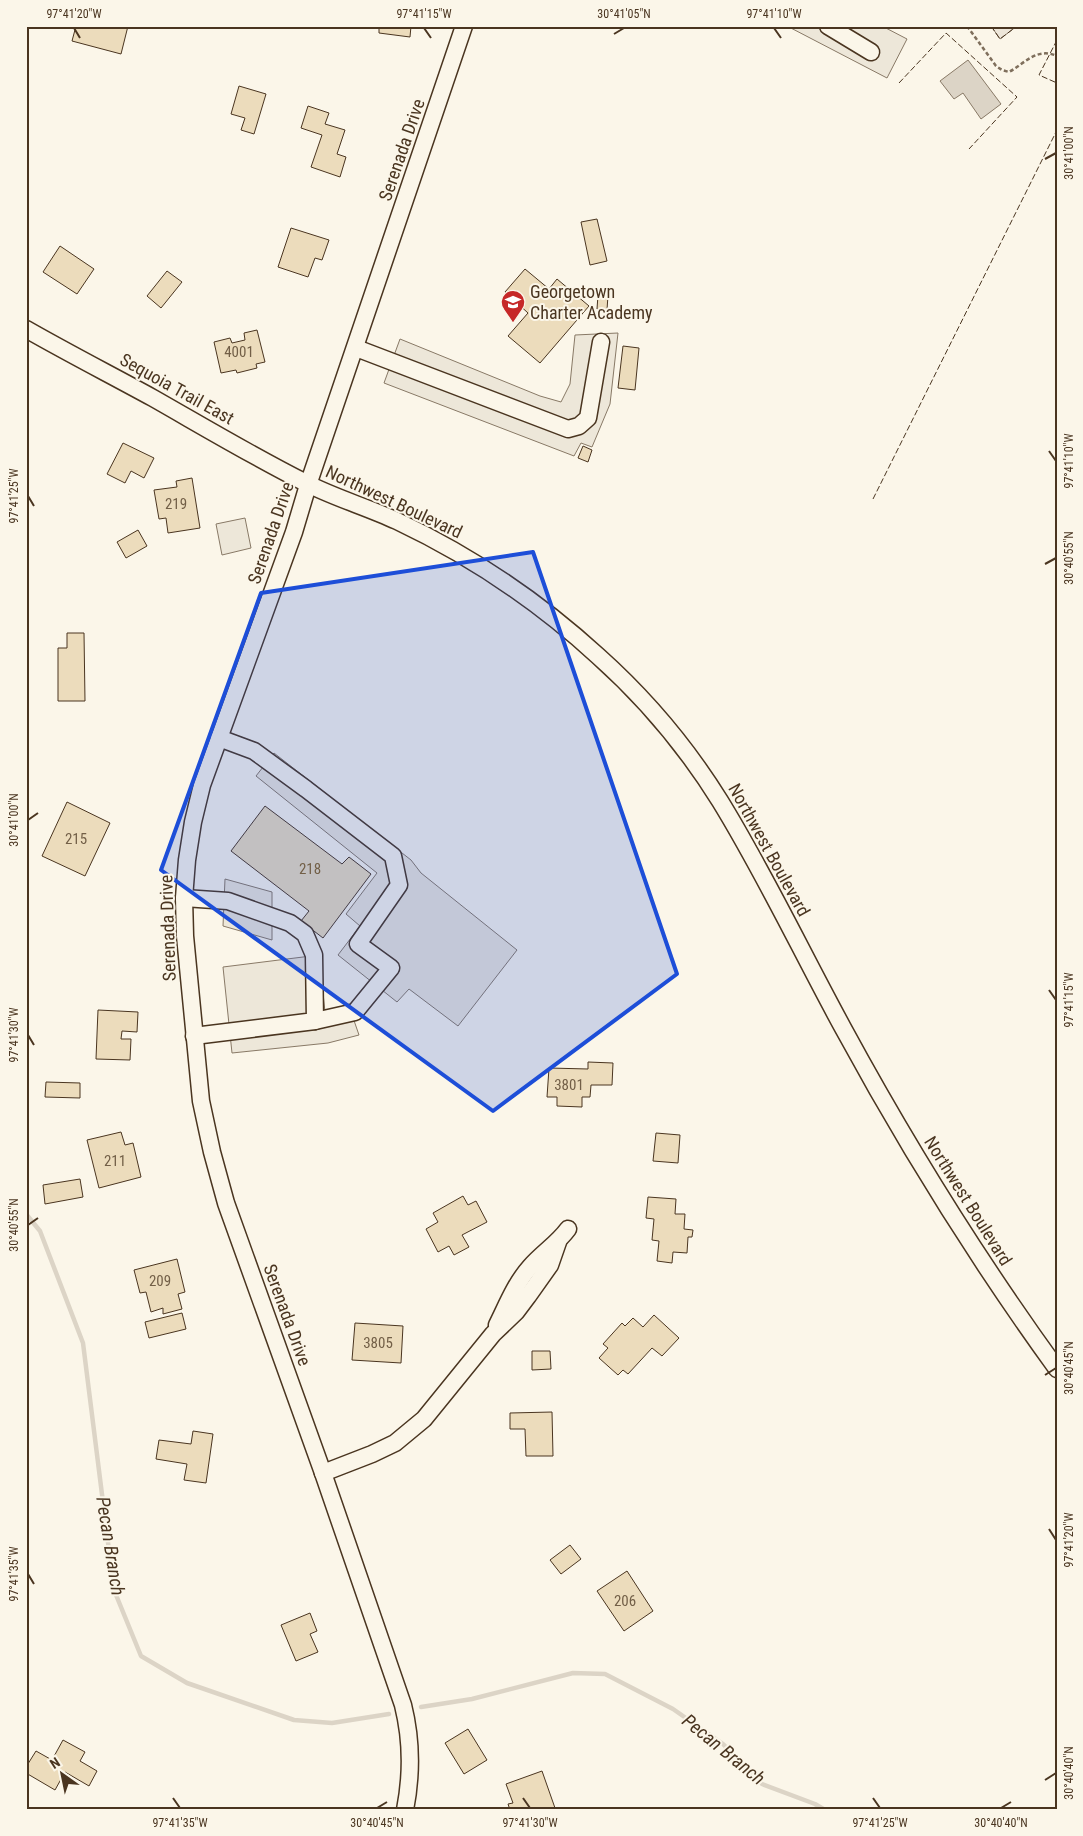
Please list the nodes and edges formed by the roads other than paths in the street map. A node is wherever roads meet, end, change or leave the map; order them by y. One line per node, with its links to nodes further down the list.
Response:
1 (464, 26): 6 (street, Serenada Drive)
2 (828, 26): 3 (street)
3 (871, 52)
4 (26, 329): 7 (street, Sequoia Trail East)
5 (601, 342): 6 (street)
6 (356, 348): 7 (street, Serenada Drive)
7 (308, 485): 8 (street, Serenada Drive); 13 (street, Northwest Boulevard)
8 (218, 738): 9 (street, Serenada Drive); 10 (street)
9 (184, 898): 10 (street); 11 (street, Serenada Drive)
10 (315, 1021): 11 (street)
11 (194, 1036): 14 (street, Serenada Drive)
12 (568, 1228): 14 (street)
13 (1057, 1369)
14 (323, 1473): 15 (street, Serenada Drive)
15 (405, 1810)

